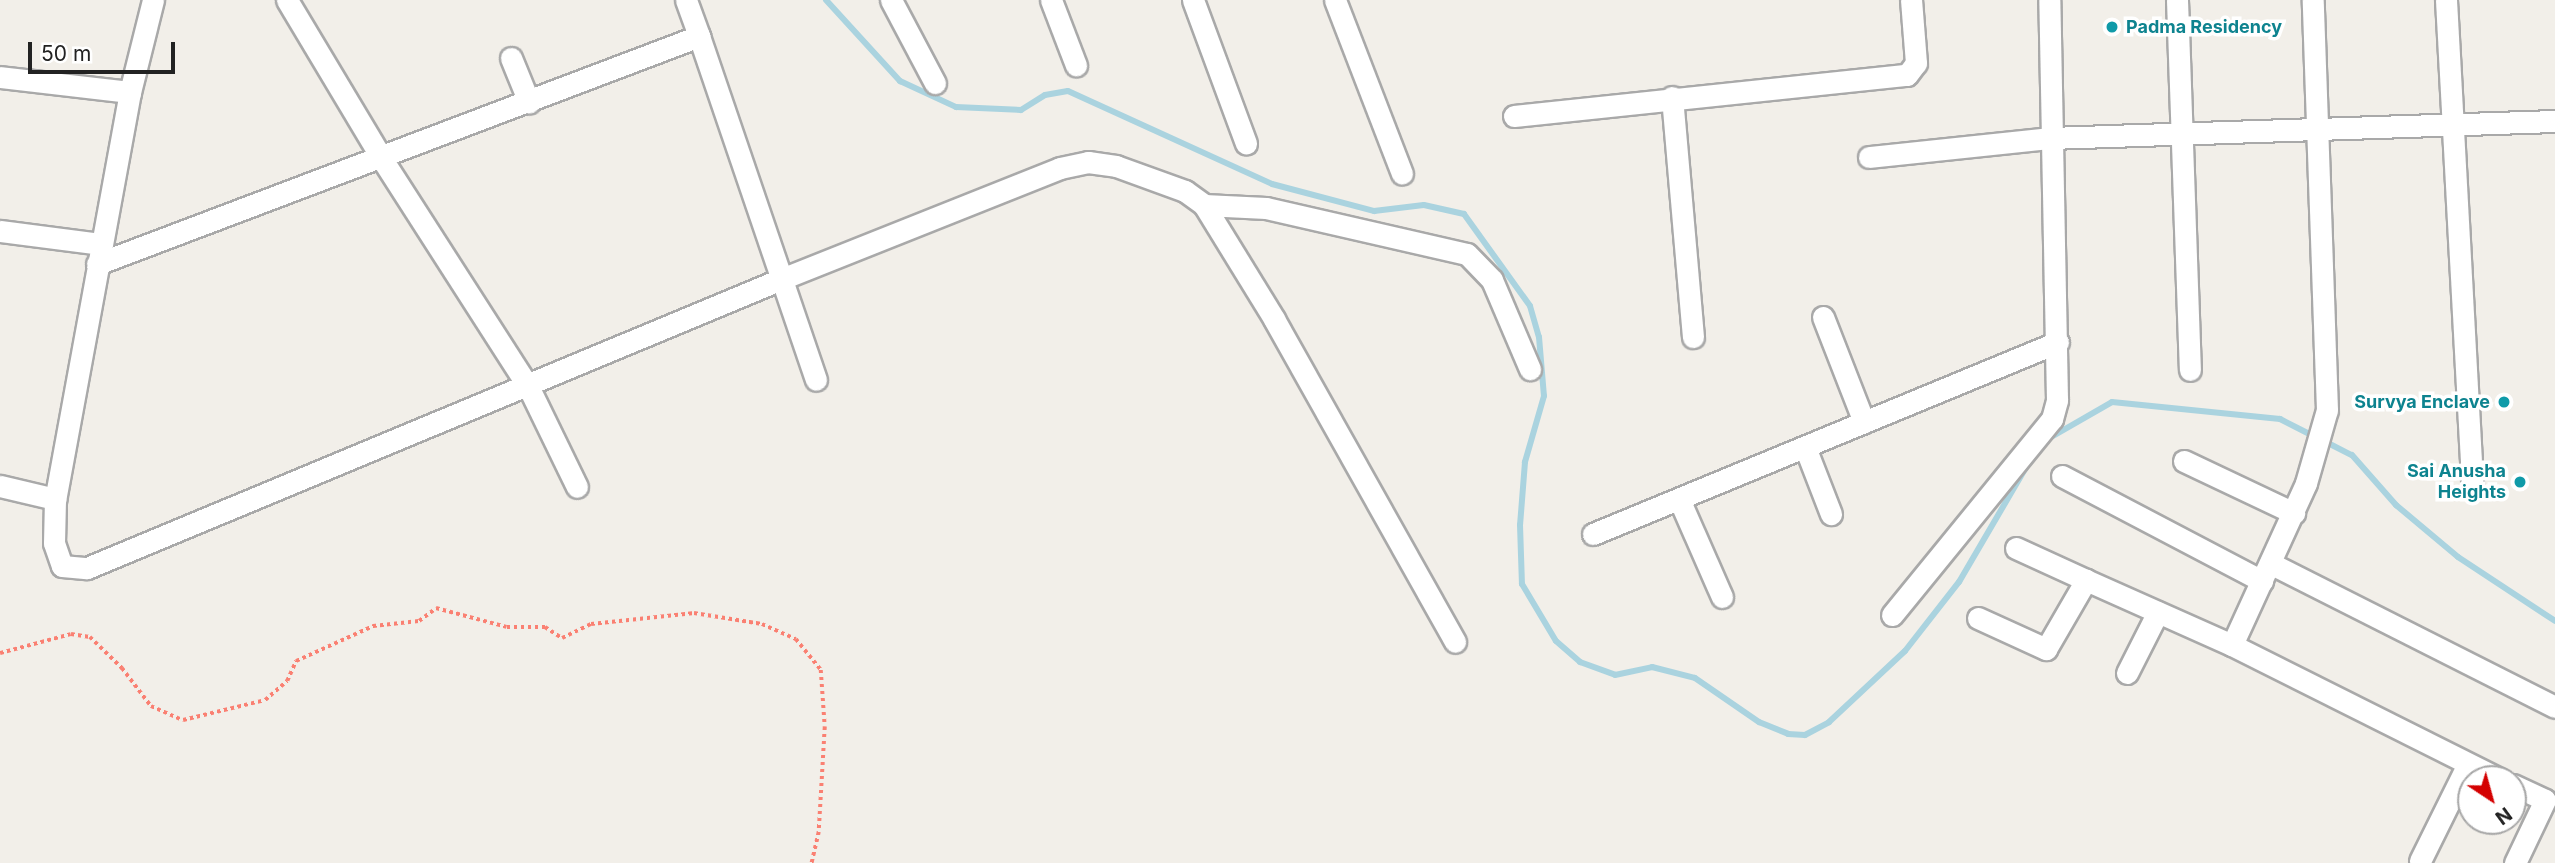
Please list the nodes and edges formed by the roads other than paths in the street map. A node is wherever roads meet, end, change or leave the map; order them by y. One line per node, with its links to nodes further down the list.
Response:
1 (153, 0): 18 (street)
2 (287, 0): 29 (street)
3 (686, 0): 13 (street)
4 (891, 0): 17 (street)
5 (1051, 0): 15 (street)
6 (1193, 0): 27 (street)
7 (1335, 0): 30 (street)
8 (1911, 0): 19 (street)
9 (2049, 0): 26 (street)
10 (2177, 0): 25 (street)
11 (2313, 0): 24 (street)
12 (2446, 0): 23 (street)
13 (699, 36): 20 (street); 34 (street)
14 (511, 58): 20 (street)
15 (1076, 65)
16 (0, 77): 18 (street)
17 (935, 83)
18 (130, 92): 33 (street)
19 (1672, 97): 21 (street); 36 (street)
20 (529, 102): 29 (street)
21 (1514, 116)
22 (2555, 121): 23 (street)
23 (2449, 125): 24 (street); 46 (street)
24 (2318, 131): 25 (street); 51 (street)
25 (2179, 136): 26 (street); 39 (street)
26 (2050, 138): 28 (street); 37 (street)
27 (1245, 143)
28 (1869, 157)
29 (382, 159): 33 (street); 41 (street)
30 (1402, 174)
31 (1204, 205): 34 (street); 38 (street); 61 (street)
32 (0, 231): 33 (street)
33 (99, 254): 49 (street)
34 (779, 280): 40 (street); 41 (street)
35 (1823, 317): 42 (street)
36 (1693, 337)
37 (2058, 341): 42 (street); 59 (street)
38 (1530, 369)
39 (2190, 370)
40 (816, 380)
41 (528, 386): 48 (street); 49 (street)
42 (1864, 422): 43 (street)
43 (1805, 447): 50 (street); 52 (street)
44 (2184, 461): 51 (street)
45 (2062, 476): 55 (street)
46 (2472, 483)
47 (0, 486): 49 (street)
48 (578, 487)
49 (55, 499)
50 (1679, 499): 53 (street); 57 (street)
51 (2294, 513): 55 (street)
52 (1831, 514)
53 (1593, 534)
54 (2016, 548): 56 (street)
55 (2266, 572): 62 (street); 64 (street)
56 (2086, 580): 58 (street); 60 (street)
57 (1722, 597)
58 (2158, 612): 62 (street); 63 (street)
59 (1892, 615)
60 (1979, 618)
61 (1455, 642)
62 (2232, 645): 65 (street)
63 (2127, 673)
64 (2555, 707)
65 (2468, 764): 68 (street)
66 (2527, 787): 67 (street)
67 (2550, 791): 69 (street)
68 (2420, 861)
69 (2515, 863)

